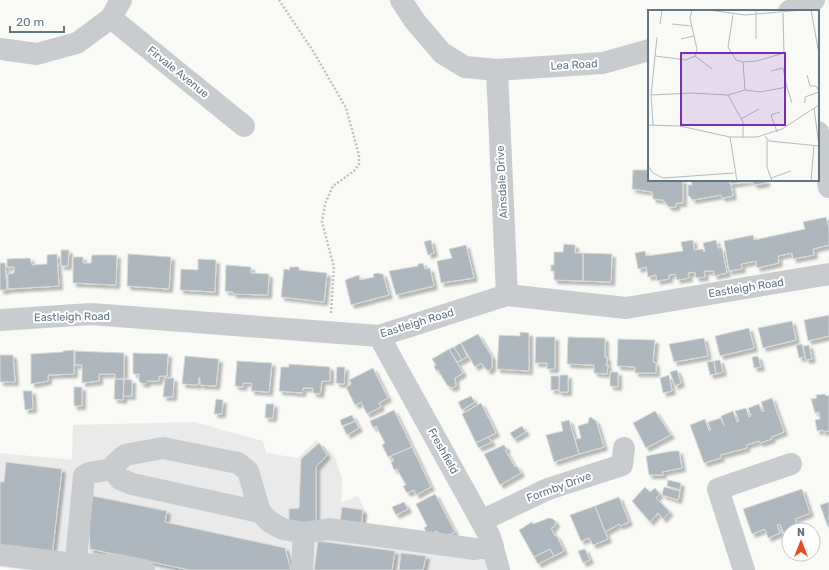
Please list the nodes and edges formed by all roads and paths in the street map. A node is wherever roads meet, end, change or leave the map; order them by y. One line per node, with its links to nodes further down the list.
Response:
1 (279, 0): 15 (path)
2 (401, 0): 8 (street, Lea Road)
3 (814, 0): 5 (street)
4 (116, 9): 6 (street); 9 (street, Firvale Avenue)
5 (791, 10)
6 (0, 49)
7 (648, 50): 8 (street, Lea Road)
8 (497, 70): 13 (street, Ainsdale Drive)
9 (244, 126)
10 (819, 137): 11 (street)
11 (829, 187)
12 (829, 274): 13 (street, Eastleigh Road)
13 (507, 295): 16 (street, Eastleigh Road)
14 (0, 320): 15 (street, Eastleigh Road)
15 (329, 331): 16 (street, Eastleigh Road)
16 (379, 336): 21 (street, Freshfield)
17 (624, 448): 21 (street, Formby Drive)
18 (791, 464): 29 (street)
19 (112, 469): 20 (street); 20 (street); 25 (street)
20 (260, 512): 22 (street)
21 (481, 521): 23 (street, Freshfield)
22 (304, 533): 23 (street); 27 (street)
23 (493, 546): 28 (street, Freshfield)
24 (0, 555): 25 (street)
25 (75, 567): 26 (street)
26 (144, 570)
27 (302, 570)
28 (499, 570)
29 (744, 570)

